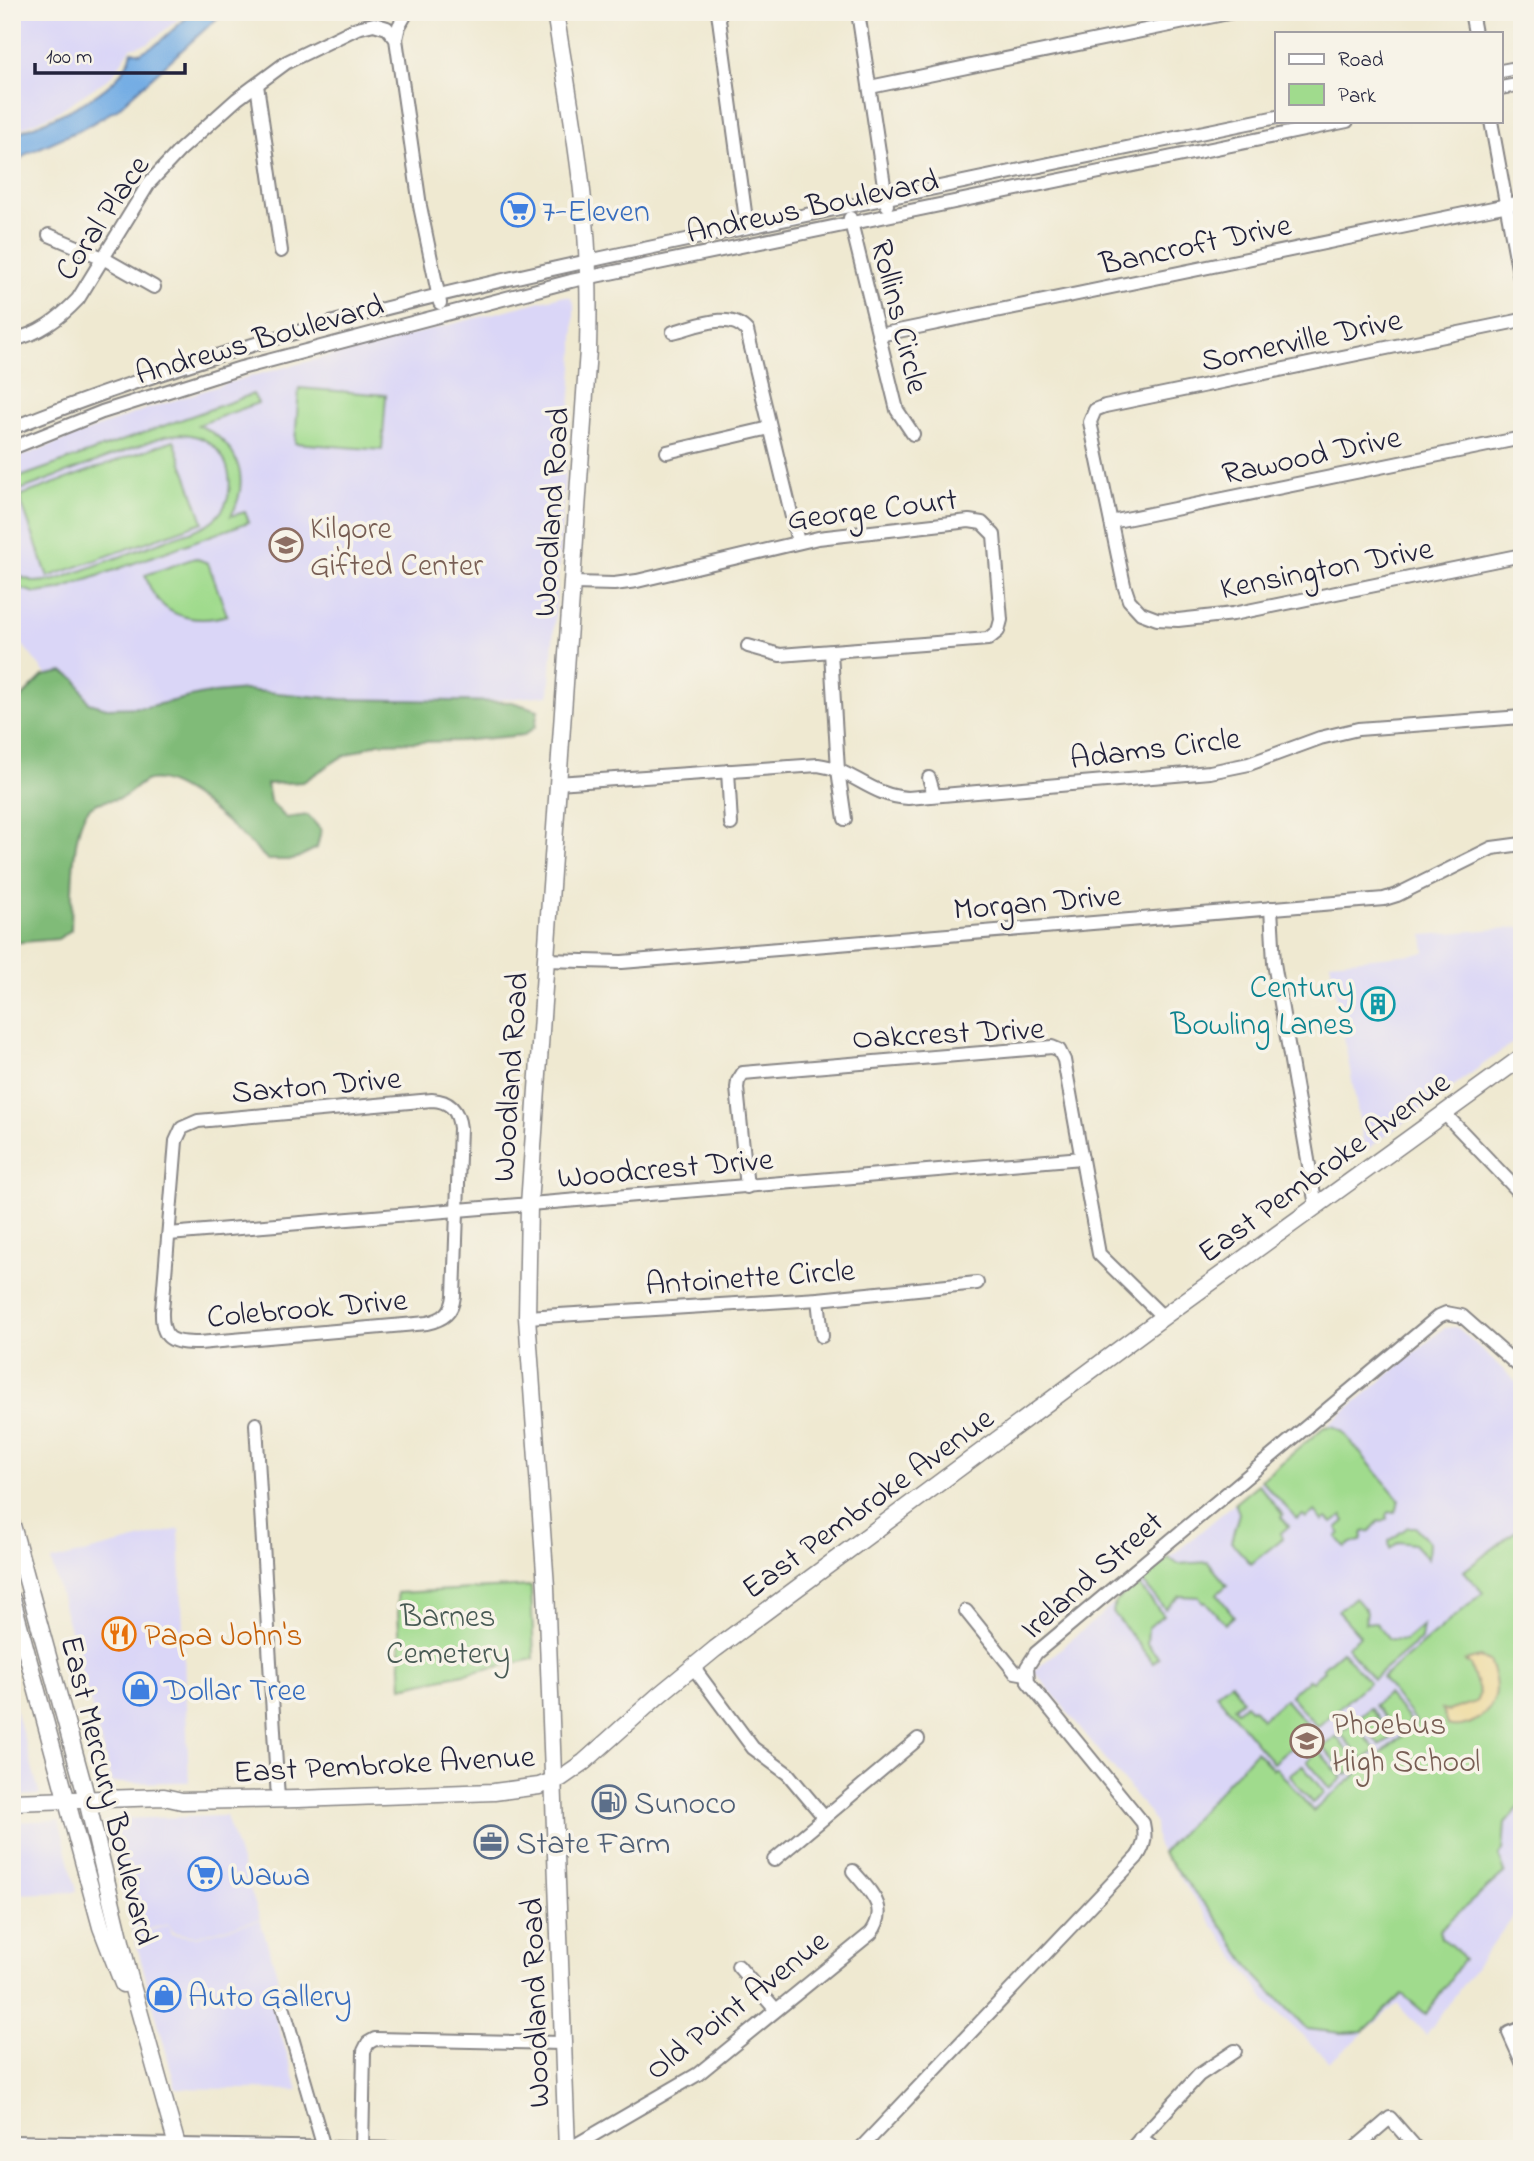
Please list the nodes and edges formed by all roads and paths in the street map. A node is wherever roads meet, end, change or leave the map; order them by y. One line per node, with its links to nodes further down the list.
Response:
1 (380, 12): 8 (street, Coral Place)
2 (407, 12): 10 (street)
3 (555, 12): 30 (main road, Woodland Road)
4 (718, 12): 26 (street)
5 (858, 12): 15 (street)
6 (1233, 12): 15 (street)
7 (1471, 12): 9 (street)
8 (368, 26): 10 (street); 14 (street, Coral Place)
9 (1475, 32)
10 (396, 39): 34 (street)
11 (1522, 67): 12 (street)
12 (1502, 71)
13 (1522, 84): 16 (street)
14 (257, 85): 28 (street); 29 (street, Coral Place)
15 (870, 87): 20 (street)
16 (1502, 88)
17 (1275, 117): 20 (street, Andrews Boulevard)
18 (1342, 122): 24 (street, Andrews Boulevard)
19 (1491, 122): 23 (street)
20 (886, 198): 22 (street, Andrews Boulevard); 24 (street)
21 (1522, 202): 23 (street, Bancroft Drive)
22 (847, 206): 25 (street, Rollins Circle); 26 (street, Andrews Boulevard)
23 (1507, 206): 33 (street); 38 (street, Bancroft Drive)
24 (888, 216): 25 (street, Andrews Boulevard)
25 (851, 224): 31 (street, Andrews Boulevard); 38 (street, Rollins Circle)
26 (747, 227): 30 (street, Andrews Boulevard)
27 (49, 235): 29 (street)
28 (281, 251)
29 (103, 258): 32 (street); 39 (street, Coral Place)
30 (588, 260): 31 (main road, Woodland Road); 34 (street, Andrews Boulevard)
31 (589, 278): 35 (street, Andrews Boulevard); 49 (main road, Woodland Road)
32 (154, 287)
33 (1522, 290)
34 (439, 297): 35 (street); 40 (street, Andrews Boulevard)
35 (443, 314): 44 (street, Andrews Boulevard)
36 (1522, 320): 46 (street, Somerville Drive)
37 (673, 332): 41 (street)
38 (879, 335): 42 (street, Rollins Circle)
39 (12, 340)
40 (12, 428)
41 (770, 428): 45 (street); 47 (street)
42 (913, 434)
43 (1522, 438): 46 (street, Rawood Drive)
44 (12, 448)
45 (667, 452)
46 (1111, 522): 48 (street, Kensington Drive)
47 (798, 542): 49 (street, George Court); 51 (street, George Court)
48 (1522, 555)
49 (573, 583): 56 (main road, Woodland Road)
50 (748, 646): 51 (street, George Court)
51 (831, 652): 53 (street)
52 (1522, 717): 57 (street, Adams Circle)
53 (838, 770): 54 (street, Adams Circle); 57 (street, Adams Circle); 58 (street)
54 (728, 771): 56 (street, Adams Circle); 59 (street)
55 (929, 778): 57 (street)
56 (557, 783): 62 (main road, Woodland Road)
57 (934, 795)
58 (845, 819)
59 (731, 824)
60 (1522, 844): 61 (street, Morgan Drive)
61 (1271, 908): 62 (street, Morgan Drive); 69 (street)
62 (545, 960): 68 (main road, Woodland Road)
63 (1522, 1056): 64 (main road, East Pembroke Avenue)
64 (1444, 1113): 67 (street); 69 (main road, East Pembroke Avenue)
65 (1082, 1158): 66 (street, Woodcrest Drive); 66 (street, Oakcrest Drive); 75 (street, Oakcrest Drive)
66 (747, 1187): 68 (street, Woodcrest Drive)
67 (1522, 1195)
68 (529, 1205): 70 (street, Woodcrest Drive); 74 (main road, Woodland Road)
69 (1316, 1206): 75 (main road, East Pembroke Avenue)
70 (456, 1209): 71 (street, Woodcrest Drive); 71 (street, Saxton Drive); 71 (street, Colebrook Drive)
71 (169, 1234)
72 (977, 1283): 73 (street, Antoinette Circle)
73 (818, 1298): 74 (street, Antoinette Circle); 76 (street)
74 (527, 1317): 85 (main road, Woodland Road)
75 (1163, 1317): 82 (main road, East Pembroke Avenue)
76 (822, 1336)
77 (1522, 1369): 83 (street, Ireland Street)
78 (256, 1424): 86 (street)
79 (12, 1525): 88 (main road, East Mercury Boulevard)
80 (12, 1599): 89 (main road, East Mercury Boulevard)
81 (966, 1611): 83 (street)
82 (693, 1667): 85 (main road, East Pembroke Avenue); 91 (street)
83 (1026, 1674): 108 (street, Ireland Street)
84 (918, 1739): 91 (street)
85 (554, 1781): 86 (main road, East Pembroke Avenue); 98 (main road, Woodland Road)
86 (278, 1799): 88 (main road, East Pembroke Avenue)
87 (12, 1802): 89 (main road, East Pembroke Avenue)
88 (88, 1804): 89 (main road, East Pembroke Avenue); 103 (main road, East Mercury Boulevard)
89 (68, 1805): 90 (main road, East Pembroke Avenue); 103 (main road, East Mercury Boulevard)
90 (12, 1812)
91 (824, 1817): 92 (street)
92 (774, 1860)
93 (853, 1871): 96 (street, Old Point Avenue)
94 (738, 1966): 96 (street)
95 (280, 1996): 104 (street)
96 (776, 2010): 107 (street, Old Point Avenue)
97 (1522, 2028): 100 (street)
98 (563, 2043): 105 (street); 107 (main road, Woodland Road)
99 (1235, 2050): 101 (street)
100 (1522, 2062)
101 (1140, 2138): 109 (street); 110 (street)
102 (12, 2142): 103 (street)
103 (172, 2147): 104 (street)
104 (324, 2148): 105 (street)
105 (362, 2148): 106 (street)
106 (408, 2149)
107 (568, 2149)
108 (860, 2149)
109 (1131, 2149)
110 (1157, 2149)
111 (1354, 2149): 112 (street)
112 (1418, 2149)

